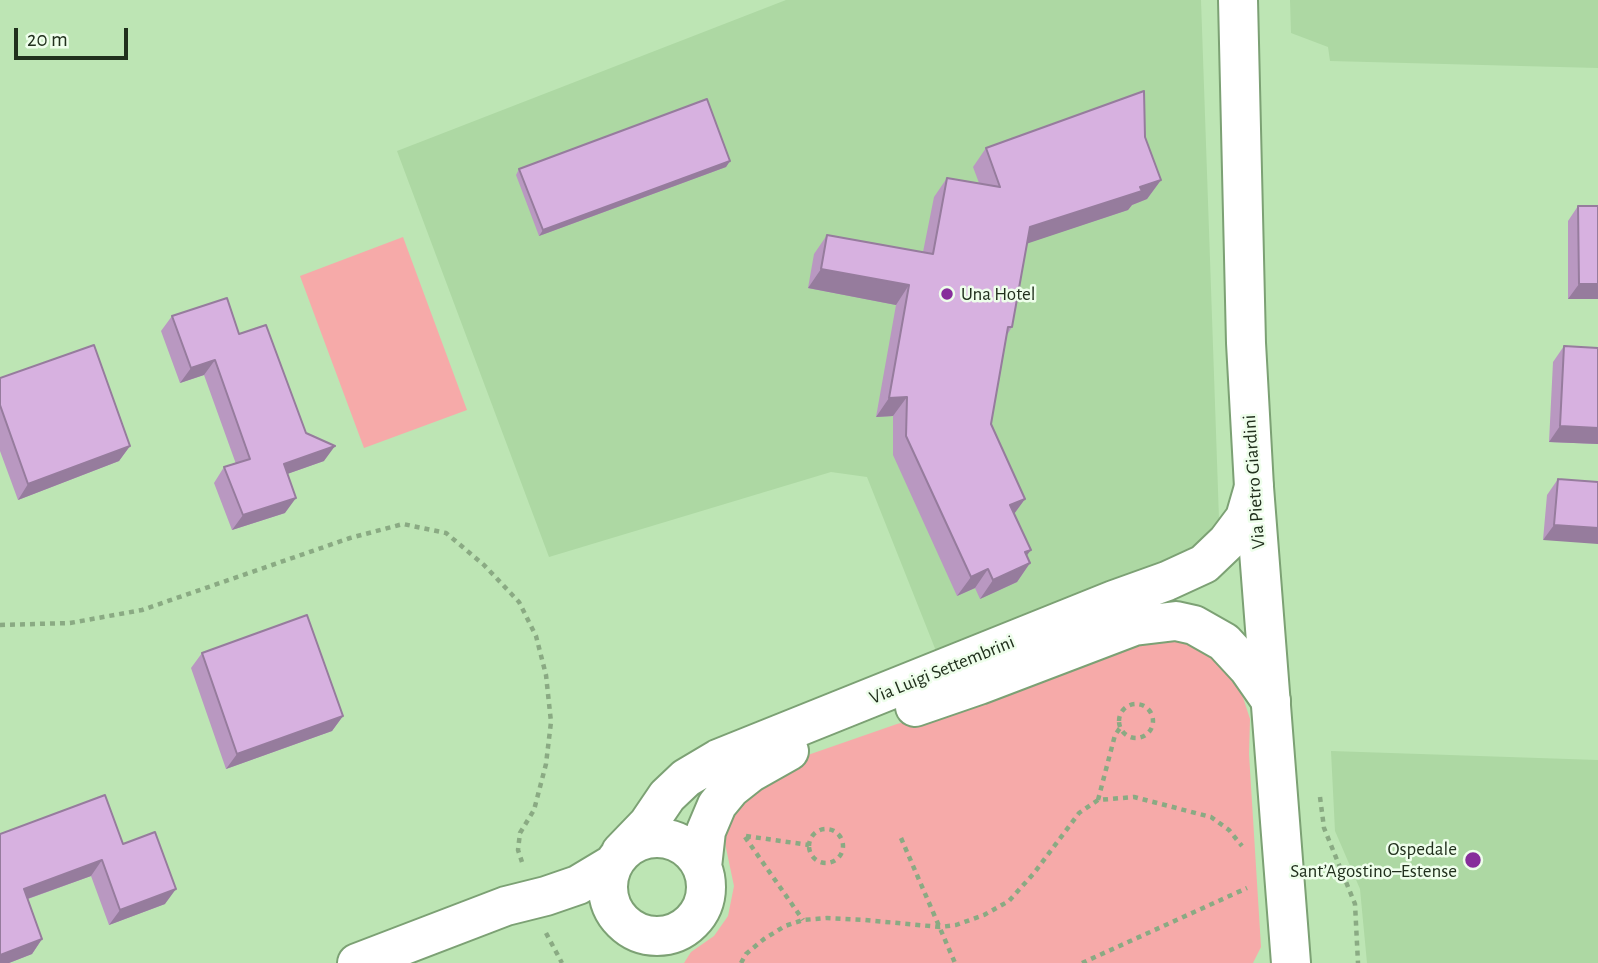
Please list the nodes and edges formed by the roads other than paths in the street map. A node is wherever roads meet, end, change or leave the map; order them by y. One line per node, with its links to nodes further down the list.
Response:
1 (1238, 0): 2 (street, Via Pietro Giardini)
2 (1254, 487): 3 (street, Via Pietro Giardini); 4 (street, Via Luigi Settembrini)
3 (1271, 701): 5 (street, Via Luigi Settembrini); 9 (street, Via Pietro Giardini)
4 (617, 858): 5 (street); 6 (street, Via Luigi Settembrini); 7 (street)
5 (702, 867): 8 (street)
6 (539, 898): 7 (street, Via Luigi Settembrini); 10 (street, Via Luigi Settembrini)
7 (626, 924): 8 (street); 11 (street)
8 (683, 929): 12 (street)
9 (1287, 952)
10 (357, 963)
11 (653, 963)
12 (663, 963)

